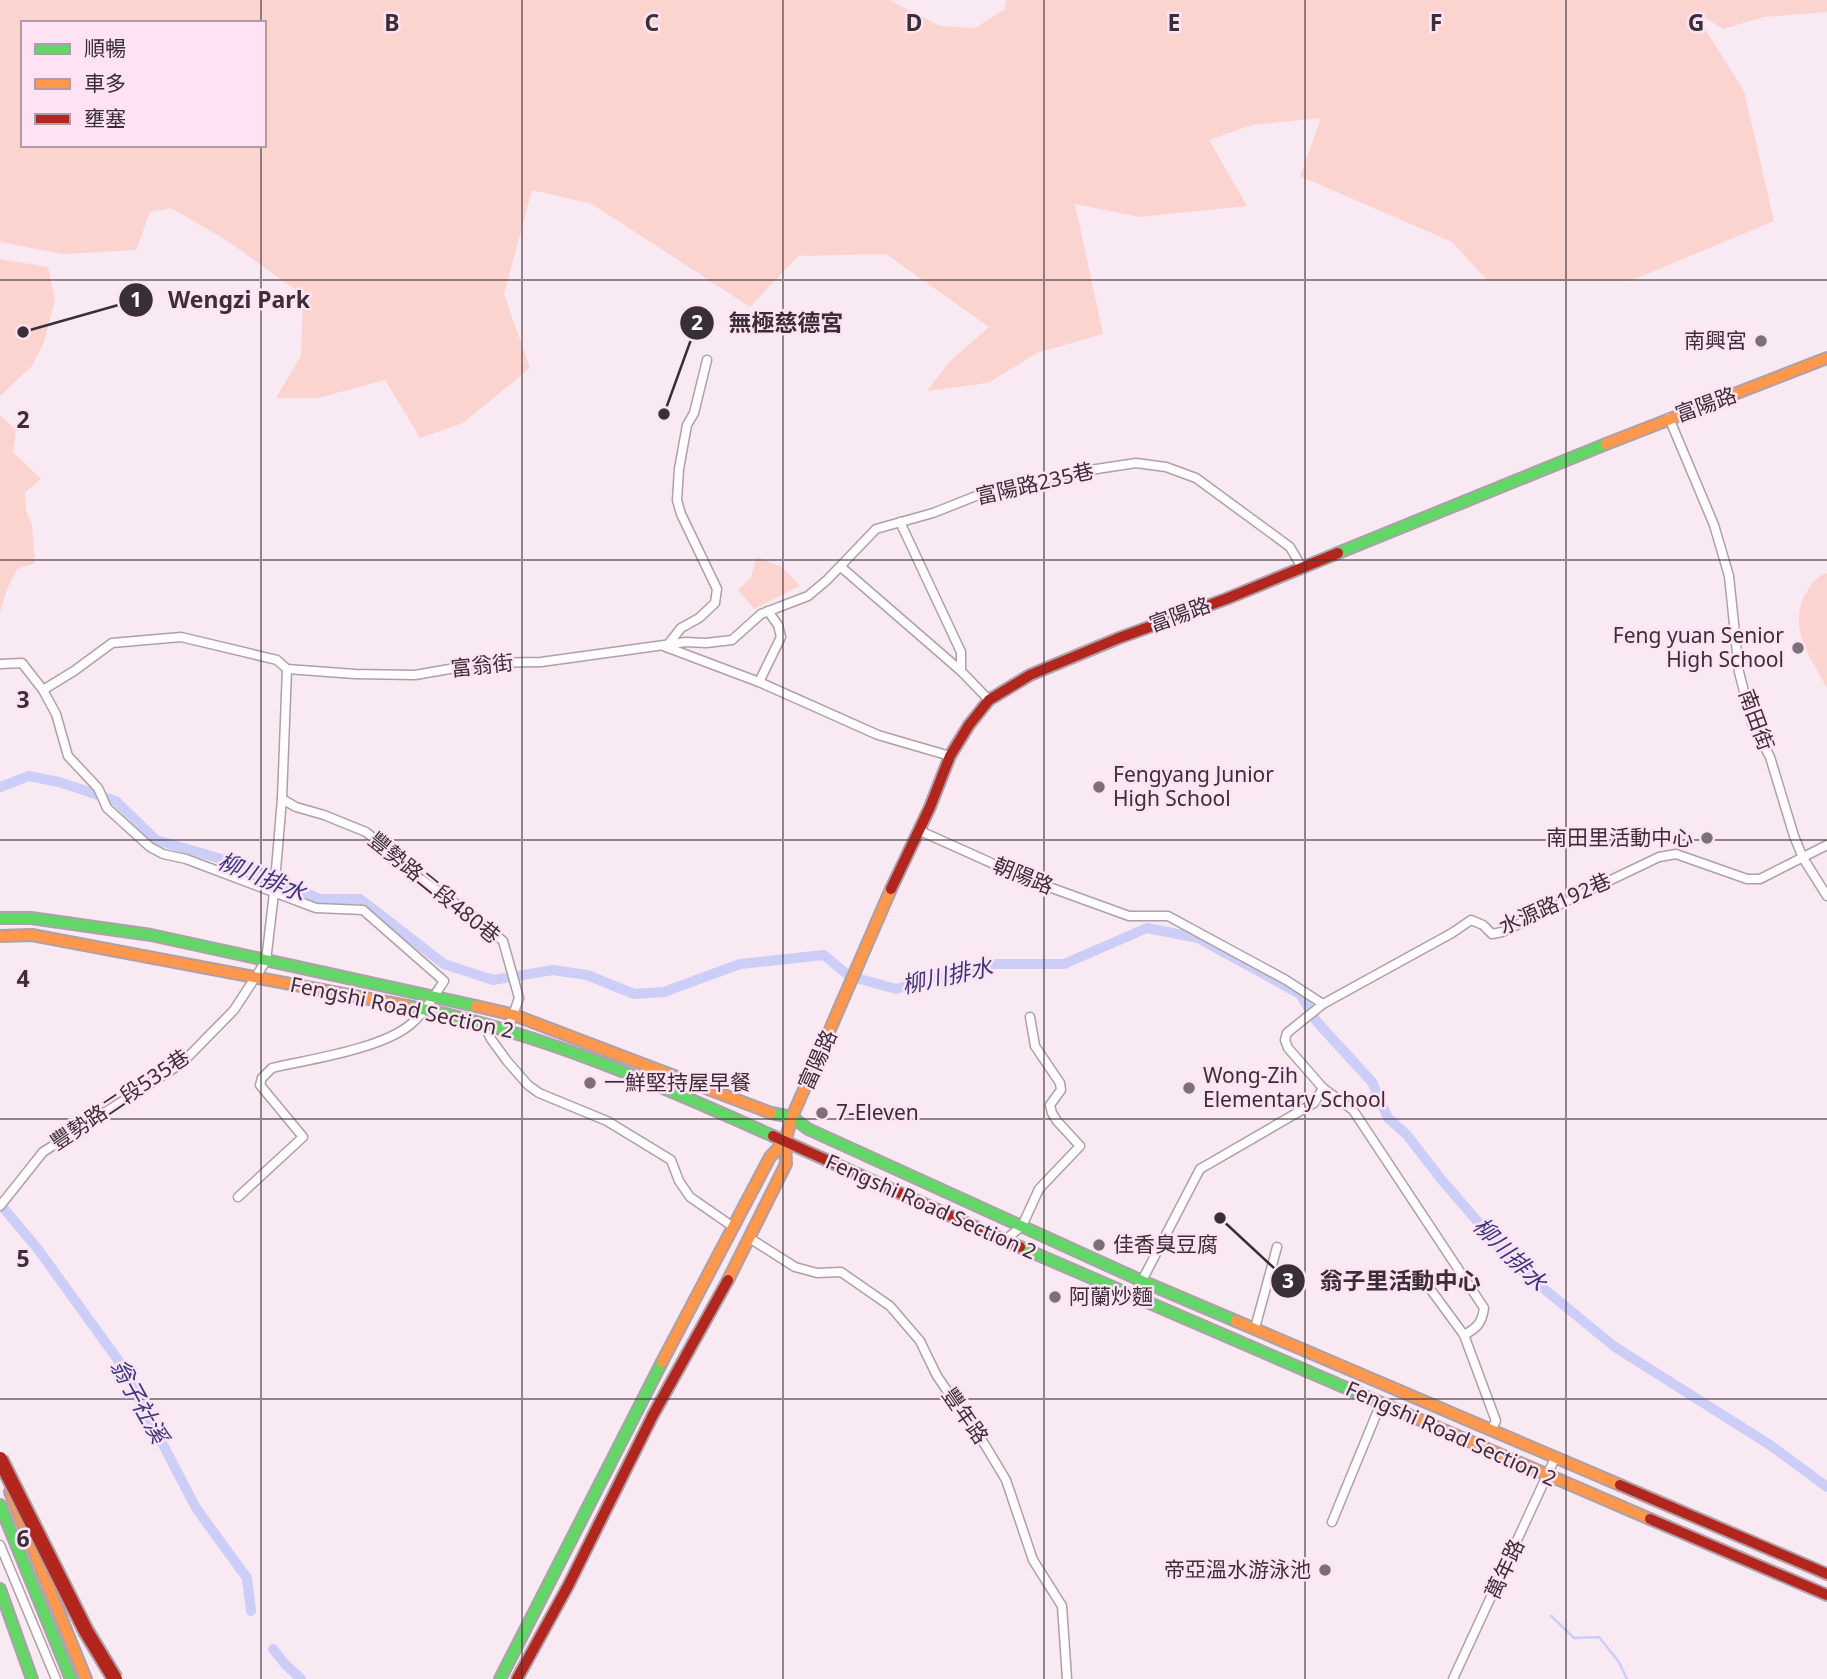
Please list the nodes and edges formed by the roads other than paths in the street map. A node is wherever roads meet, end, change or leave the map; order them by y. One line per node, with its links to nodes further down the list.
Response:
1 (1827, 358): 3 (main road, 富陽路)
2 (707, 360): 8 (street)
3 (1670, 418): 5 (main road, 富陽路); 19 (street, 南田街)
4 (900, 523): 5 (street, 富陽路235巷); 6 (street, 富陽路235巷); 11 (street)
5 (1301, 566): 14 (main road, 富陽路)
6 (841, 567): 7 (street, 富陽路235巷); 11 (street)
7 (768, 611): 8 (street, 富陽路235巷); 12 (street)
8 (666, 647): 10 (street, 富翁街); 12 (street, 富翁街)
9 (0, 664): 13 (street)
10 (287, 669): 13 (street, 富翁街); 16 (street)
11 (961, 671): 14 (street)
12 (759, 682): 15 (street, 富翁街)
13 (43, 690): 20 (street)
14 (989, 700): 15 (main road, 富陽路)
15 (950, 756): 17 (main road, 富陽路)
16 (282, 799): 20 (street); 29 (street, 豐勢路二段480巷)
17 (918, 830): 27 (street, 朝陽路); 34 (main road, 富陽路)
18 (1827, 845): 19 (street, 水源路192巷)
19 (1803, 858): 21 (street, 南田街); 27 (street, 水源路192巷)
20 (275, 888): 24 (street); 26 (street)
21 (1827, 896)
22 (0, 918): 24 (main road, Fengshi Road Section 2)
23 (0, 936): 25 (main road, Fengshi Road Section 2)
24 (266, 961): 25 (street, 豐勢路二段535巷); 26 (main road, Fengshi Road Section 2)
25 (256, 978): 28 (main road, Fengshi Road Section 2); 37 (street, 豐勢路二段535巷)
26 (434, 996): 28 (street); 29 (main road, Fengshi Road Section 2)
27 (1323, 1004): 33 (street, 水源路192巷)
28 (425, 1009): 31 (main road, Fengshi Road Section 2); 36 (street)
29 (514, 1015): 32 (street, 豐勢路二段480巷); 34 (main road, Fengshi Road Section 2)
30 (1030, 1017): 39 (street)
31 (483, 1023): 32 (main road, Fengshi Road Section 2); 38 (street)
32 (508, 1029): 35 (main road, Fengshi Road Section 2)
33 (1323, 1088): 43 (street); 47 (street)
34 (792, 1117): 35 (main road, 富陽路); 39 (main road, Fengshi Road Section 2)
35 (785, 1141): 40 (main road, Fengshi Road Section 2); 66 (main road); 67 (main road)
36 (238, 1197)
37 (2, 1203)
38 (729, 1224)
39 (1022, 1226): 40 (street); 43 (main road, Fengshi Road Section 2)
40 (1005, 1240): 45 (main road, Fengshi Road Section 2)
41 (754, 1241): 68 (street, 豐年路)
42 (1277, 1247): 46 (street)
43 (1142, 1281): 45 (street); 46 (main road, Fengshi Road Section 2)
44 (1431, 1290): 47 (street)
45 (1134, 1296): 48 (main road, Fengshi Road Section 2)
46 (1255, 1328): 49 (main road, Fengshi Road Section 2)
47 (1464, 1335): 49 (street)
48 (1381, 1403): 54 (main road, Fengshi Road Section 2); 56 (street)
49 (1491, 1430): 51 (main road, Fengshi Road Section 2)
50 (0, 1451): 64 (street)
51 (1555, 1458): 54 (street, 萬年路); 58 (main road, Fengshi Road Section 2)
52 (0, 1459): 65 (main road, bridge)
53 (0, 1467): 64 (main road, bridge)
54 (1549, 1476): 60 (main road, Fengshi Road Section 2); 69 (street, 萬年路)
55 (0, 1507): 63 (main road)
56 (1332, 1522)
57 (0, 1545): 62 (street)
58 (1827, 1574)
59 (0, 1589): 61 (main road)
60 (1827, 1595)
61 (32, 1679)
62 (56, 1679)
63 (71, 1679)
64 (87, 1679)
65 (115, 1679)
66 (500, 1679)
67 (517, 1679)
68 (1067, 1679)
69 (1453, 1679)

